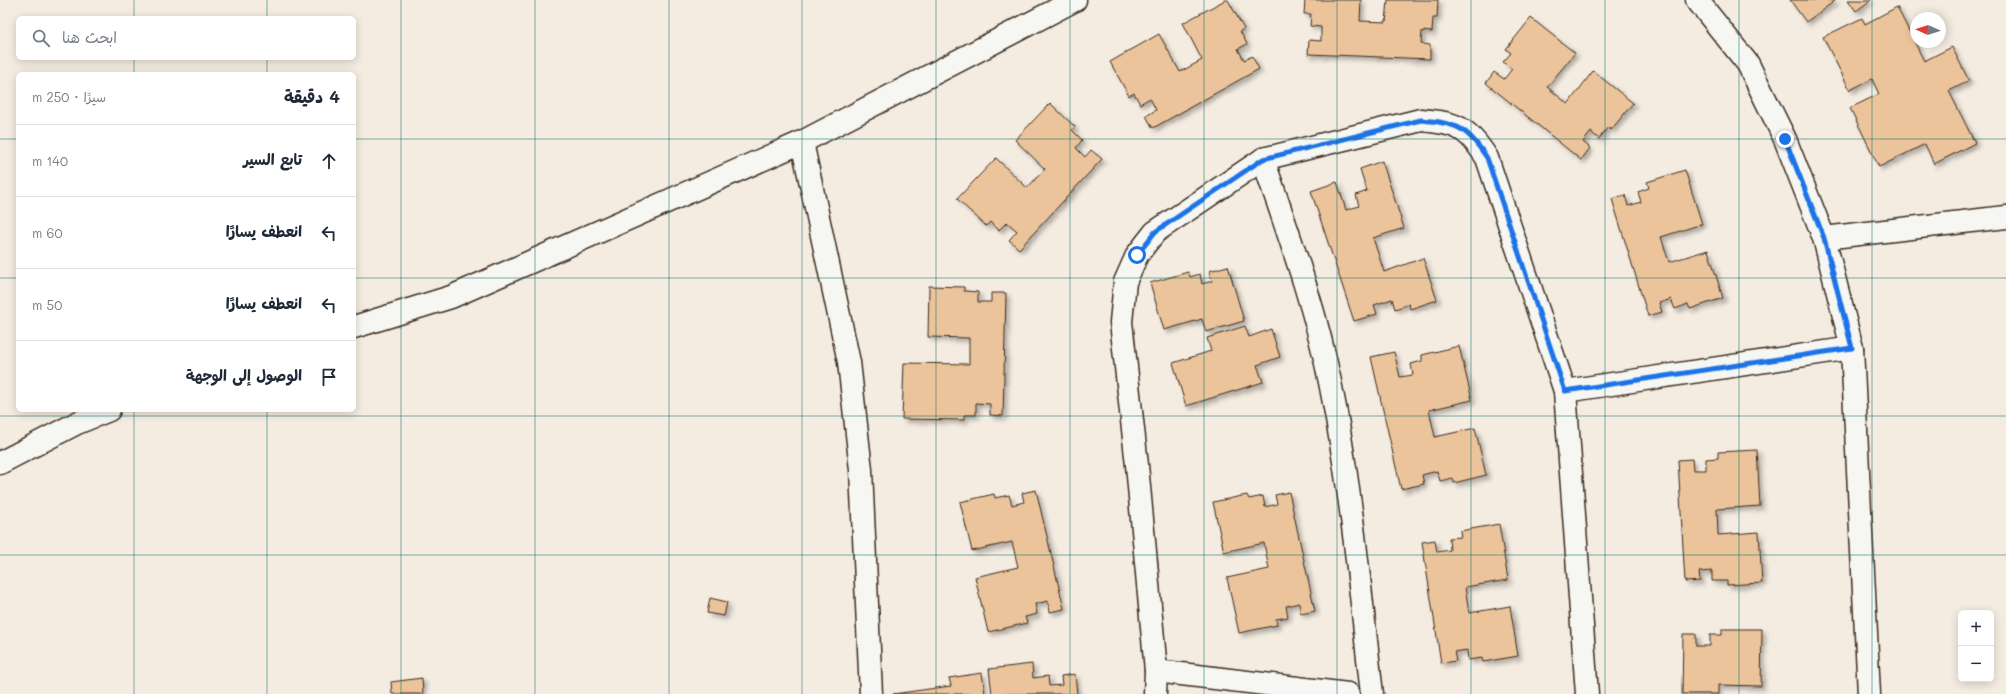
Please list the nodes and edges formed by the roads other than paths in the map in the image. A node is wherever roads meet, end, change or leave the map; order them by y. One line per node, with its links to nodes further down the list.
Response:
1 (1075, 0): 3 (street)
2 (1697, 0): 6 (street)
3 (802, 142): 7 (street); 13 (street)
4 (1263, 159): 9 (street); 12 (street); 16 (street)
5 (2006, 217): 6 (street)
6 (1824, 238): 8 (street)
7 (356, 326)
8 (1852, 348): 9 (street); 18 (street)
9 (1565, 391): 17 (street)
10 (104, 412): 11 (street)
11 (0, 463)
12 (1156, 671): 14 (street); 15 (street)
13 (871, 694)
14 (1155, 694)
15 (1348, 694)
16 (1372, 694)
17 (1587, 694)
18 (1869, 694)

